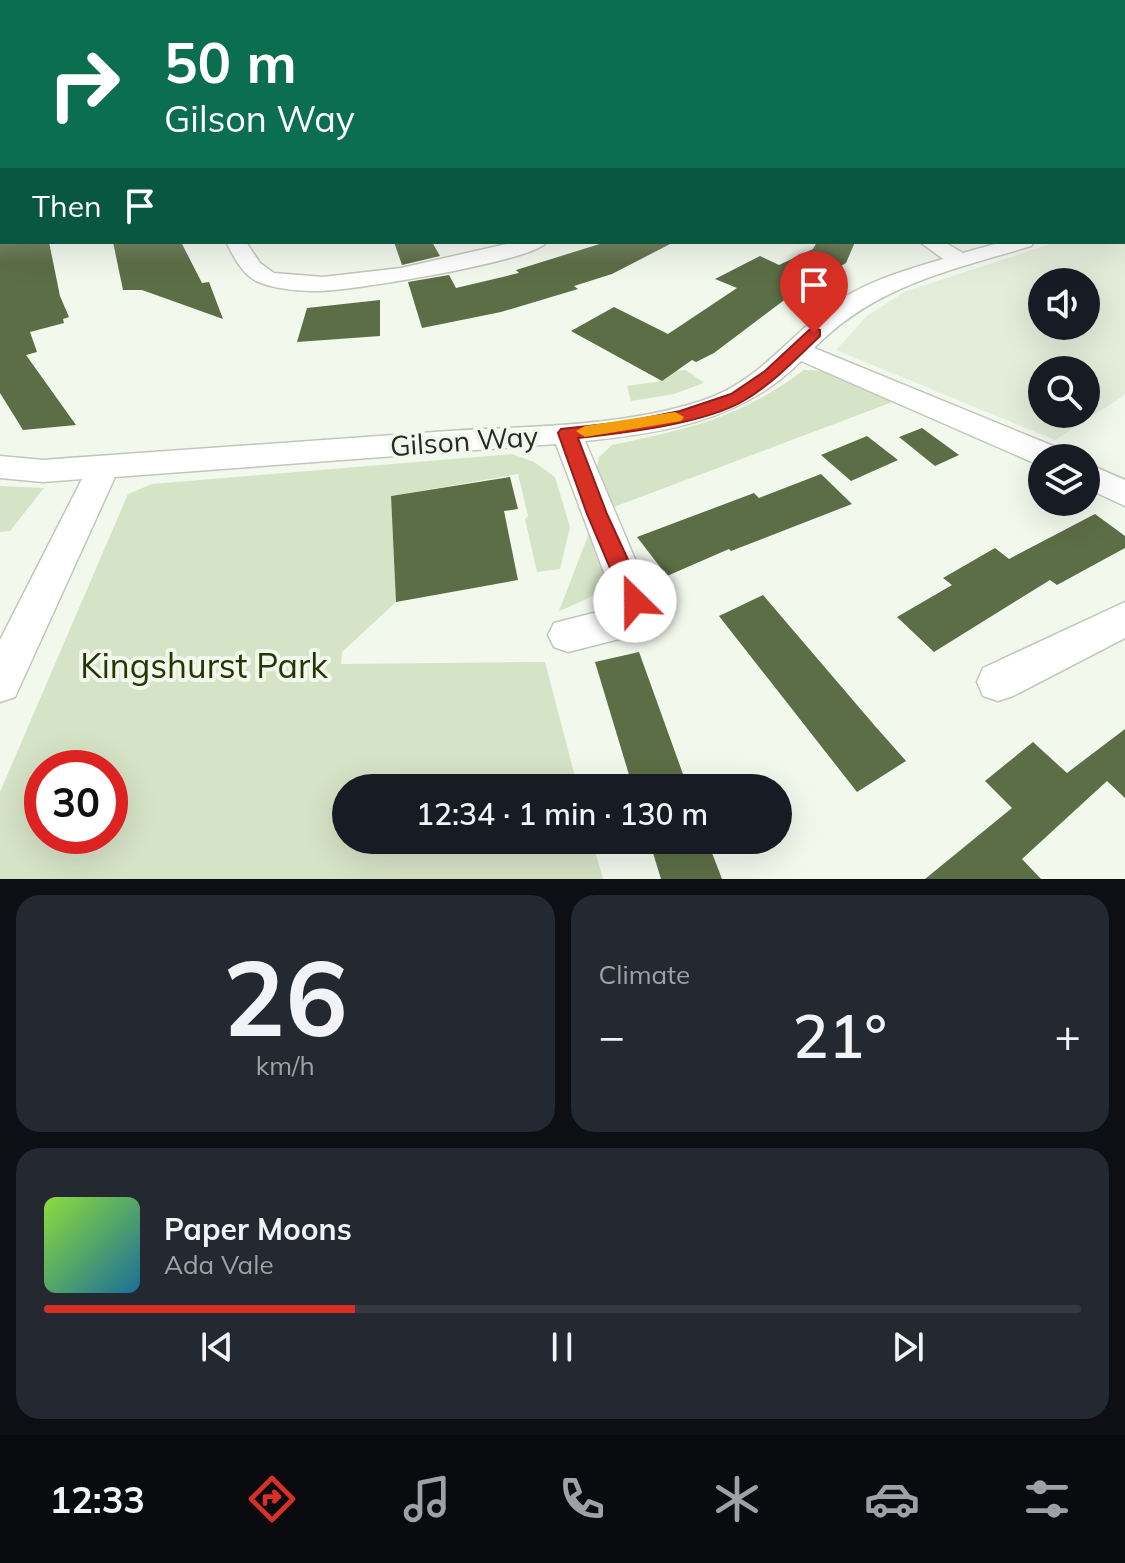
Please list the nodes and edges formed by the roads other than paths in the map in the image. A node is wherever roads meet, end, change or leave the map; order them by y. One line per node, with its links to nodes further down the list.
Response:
1 (237, 244): 2 (street)
2 (531, 244)
3 (933, 244): 5 (street)
4 (1017, 244): 5 (street, Gilson Way)
5 (961, 261): 6 (street, Gilson Way)
6 (796, 350): 7 (street, Gilson Way); 8 (street)
7 (567, 433): 10 (street, Gilson Way); 14 (street)
8 (1028, 448)
9 (0, 467): 10 (street, Gilson Way)
10 (104, 467): 16 (street)
11 (1100, 481): 12 (street)
12 (1125, 494)
13 (1125, 619): 15 (street)
14 (568, 635)
15 (998, 682)
16 (0, 683)

